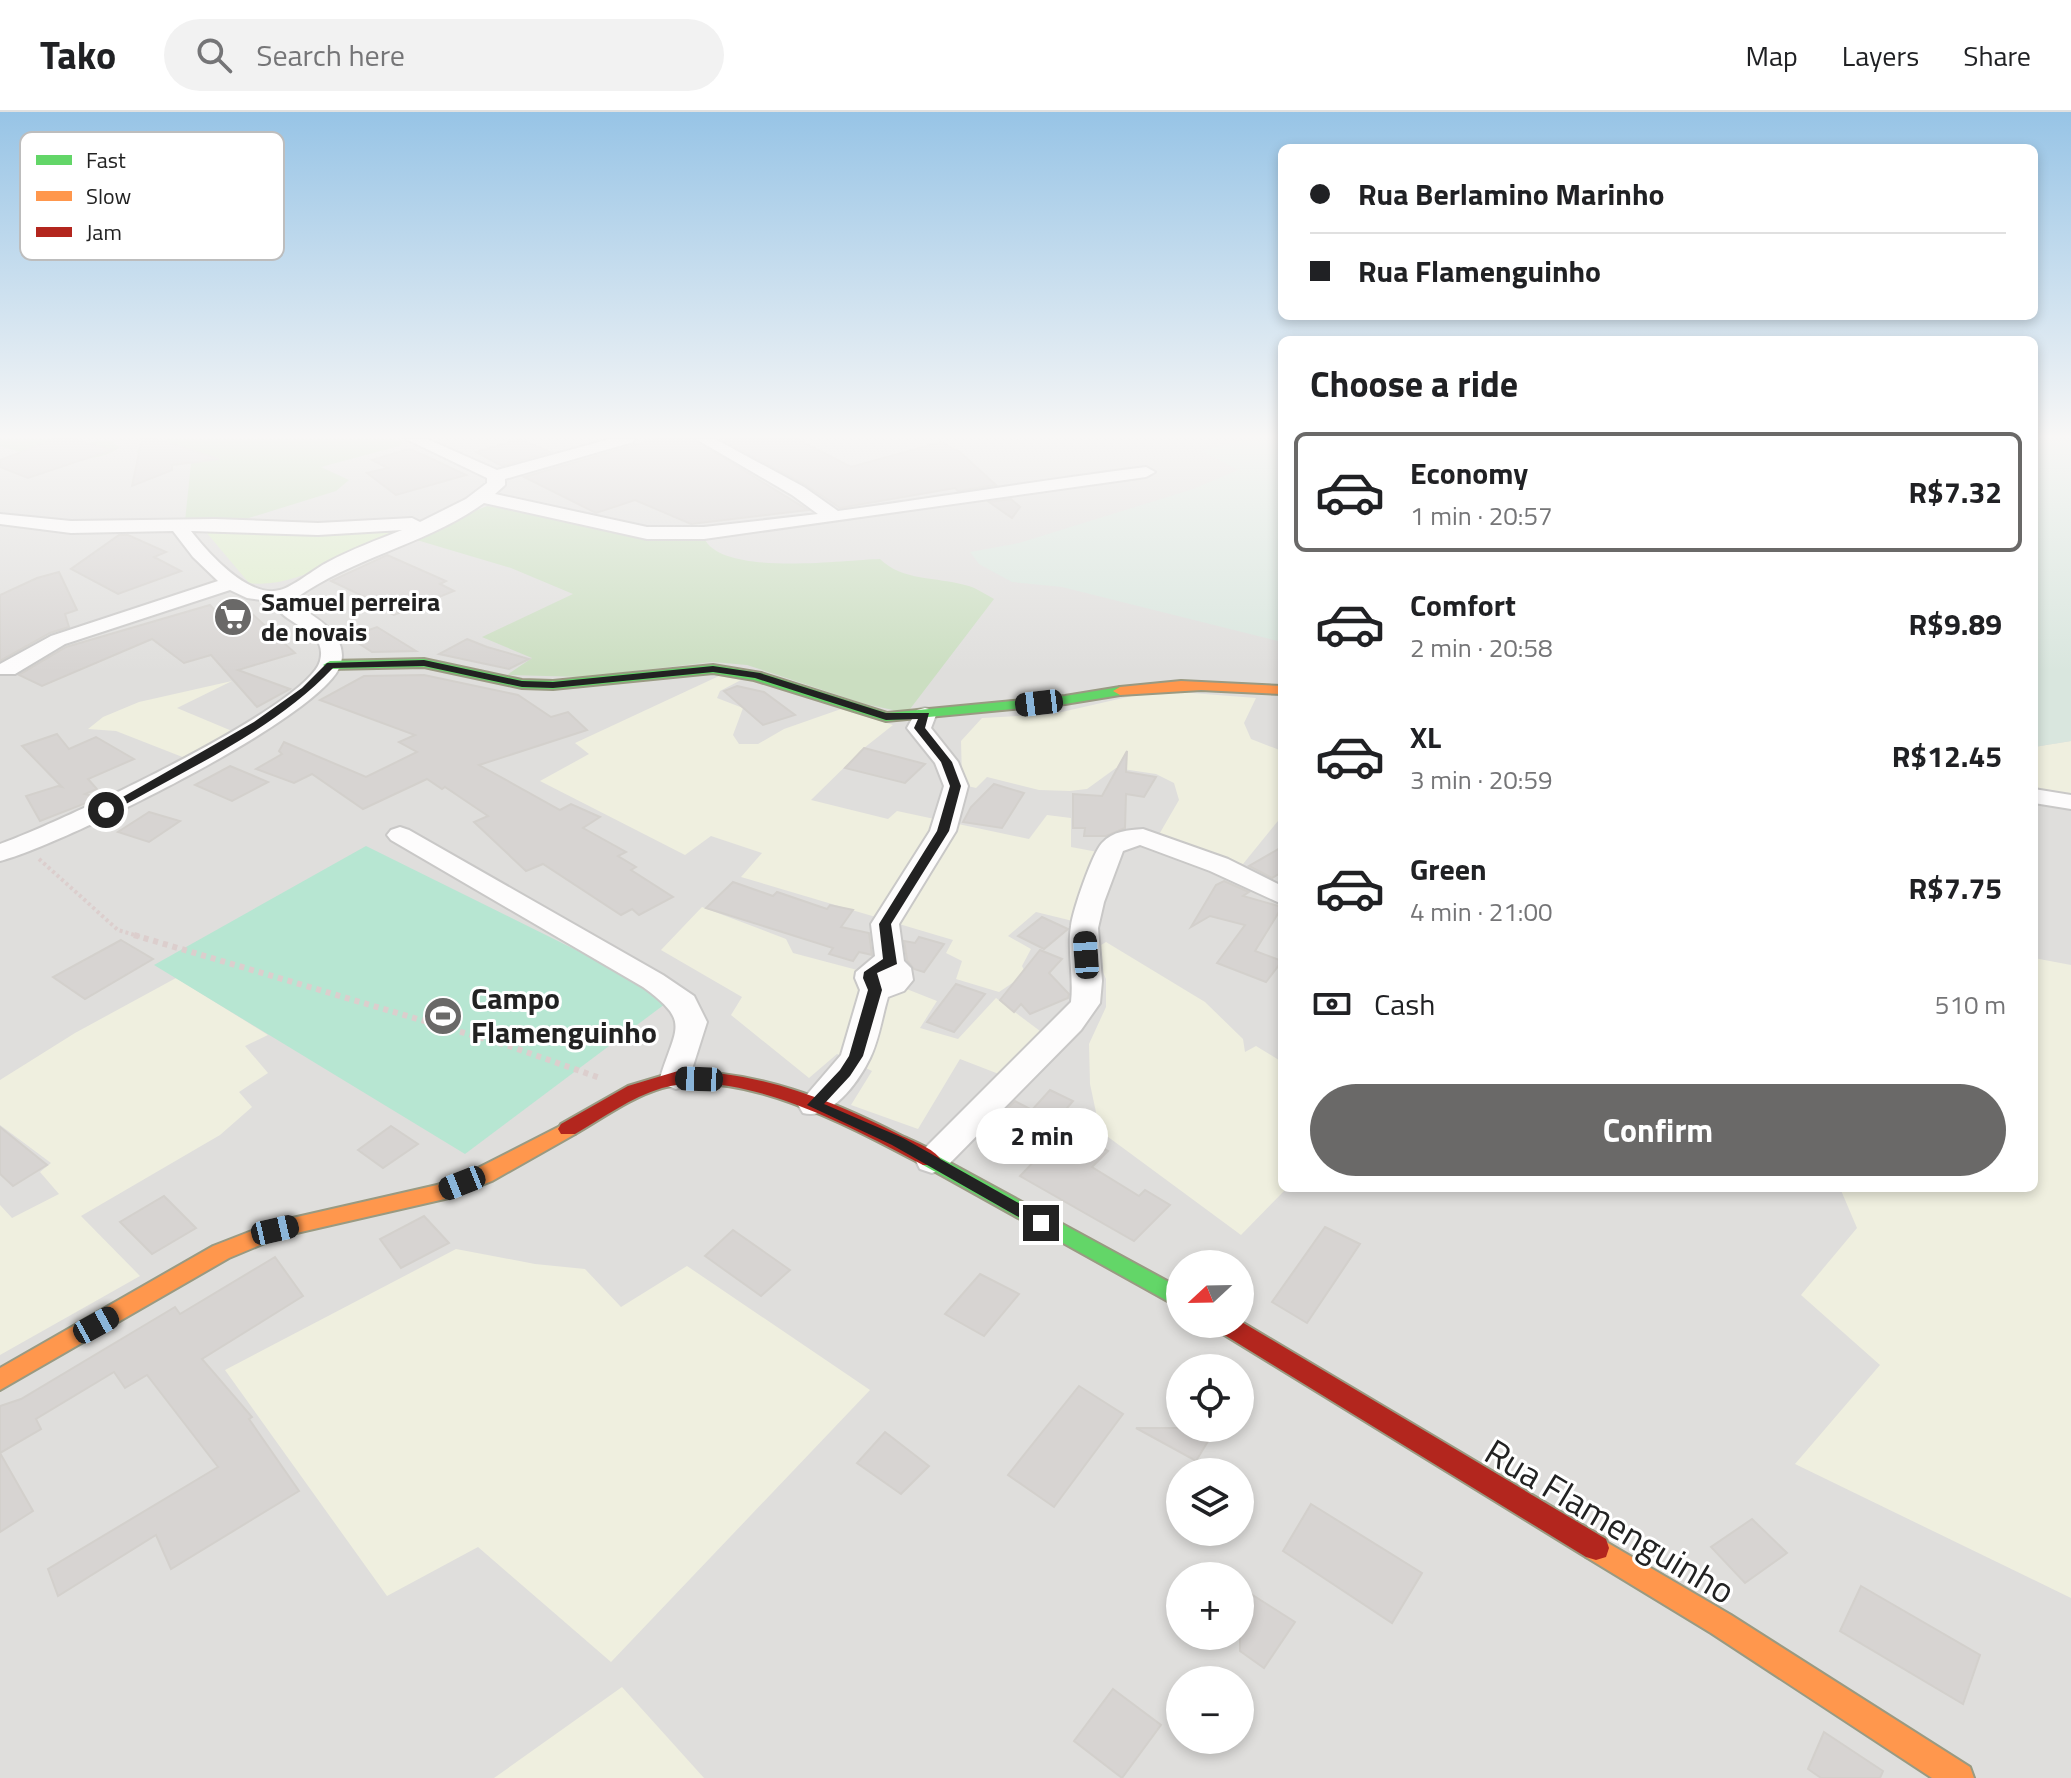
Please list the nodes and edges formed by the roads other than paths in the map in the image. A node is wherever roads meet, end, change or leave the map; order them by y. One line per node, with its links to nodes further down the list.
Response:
1 (442, 517): 5 (street)
2 (580, 517): 3 (street)
3 (834, 517)
4 (0, 519): 6 (street)
5 (429, 523): 6 (street); 8 (street)
6 (179, 527): 7 (street)
7 (235, 582): 8 (street); 10 (street)
8 (286, 596): 9 (street)
9 (330, 665): 12 (street); 16 (street)
10 (7, 669)
11 (1278, 690): 12 (street)
12 (925, 715): 19 (street)
13 (2038, 797): 14 (street)
14 (2071, 802)
15 (400, 835): 18 (street)
16 (0, 853)
17 (1278, 894): 20 (street)
18 (676, 1078): 19 (street); 23 (street)
19 (814, 1105): 20 (street)
20 (932, 1161): 21 (street)
21 (1166, 1291)
22 (1249, 1338): 24 (street, Rua Flamenguinho)
23 (0, 1380)
24 (1959, 1778)

